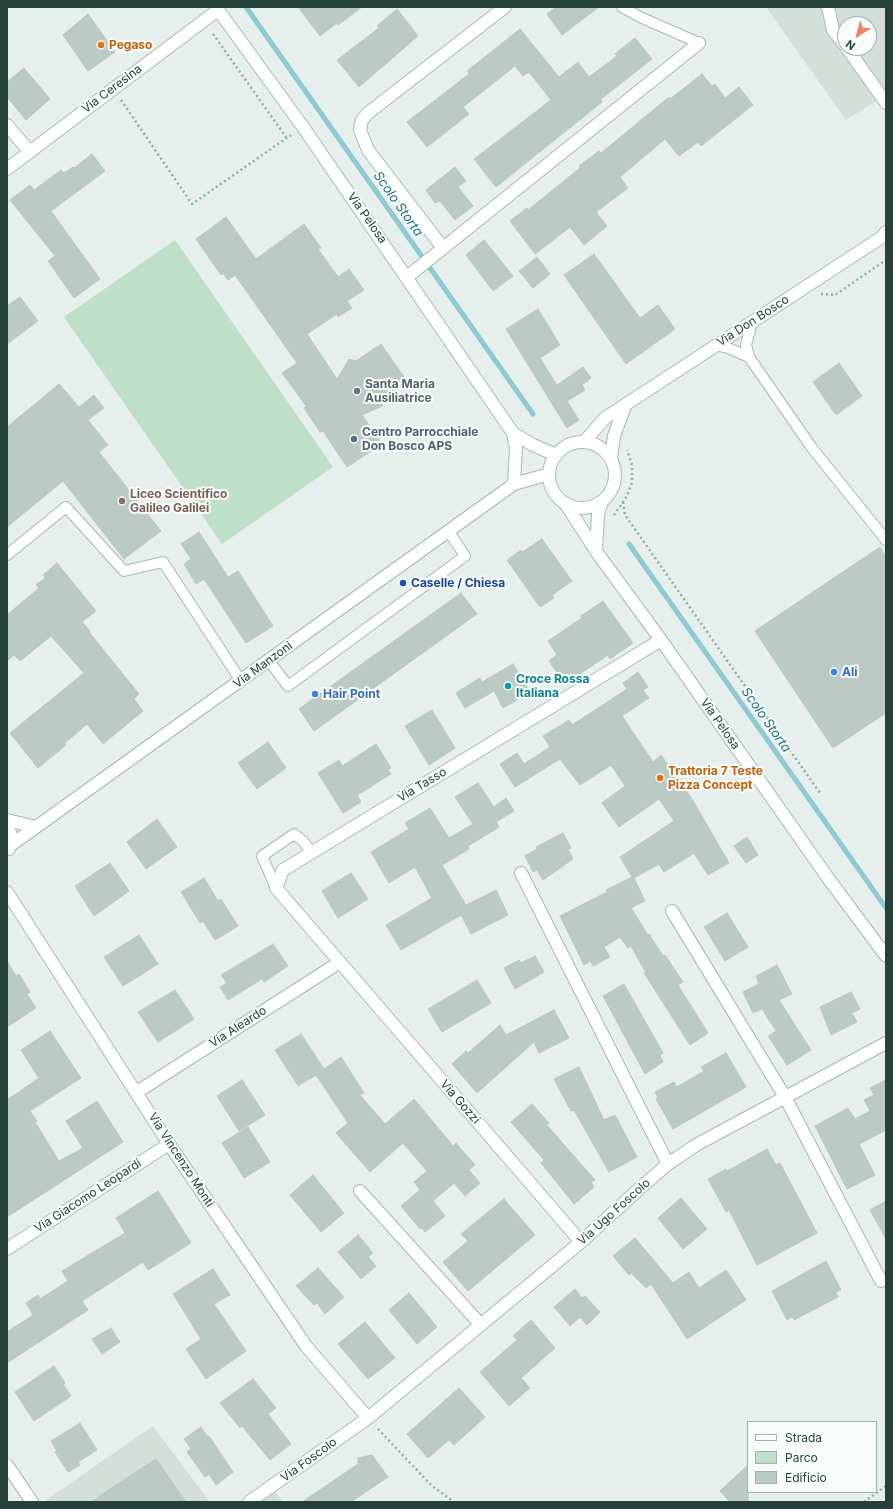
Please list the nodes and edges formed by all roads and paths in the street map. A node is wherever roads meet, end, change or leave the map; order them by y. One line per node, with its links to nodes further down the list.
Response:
1 (505, 7): 17 (street)
2 (622, 7): 7 (lane)
3 (828, 7): 6 (street)
4 (217, 9): 9 (street, Via Ceresina); 12 (street, Via Pelosa)
5 (213, 34): 13 (path)
6 (837, 35)
7 (699, 43): 17 (street)
8 (853, 56): 10 (street)
9 (113, 88): 13 (path); 14 (street, Via Ceresina)
10 (886, 103)
11 (7, 125): 14 (street)
12 (303, 127): 13 (path); 19 (street, Via Pelosa)
13 (286, 137)
14 (29, 151): 15 (street, Via Ceresina)
15 (7, 170)
16 (885, 235): 21 (street, Via Don Bosco)
17 (443, 248): 19 (street)
18 (886, 260): 20 (path)
19 (407, 277): 25 (street, Via Pelosa)
20 (820, 294)
21 (752, 322): 22 (street, Via Don Bosco); 23 (lane)
22 (715, 346): 23 (lane); 24 (street, Via Don Bosco)
23 (748, 357): 37 (lane)
24 (625, 406): 26 (street, Via Don Bosco); 29 (street)
25 (513, 433): 28 (street); 31 (street)
26 (584, 442): 28 (street); 29 (street)
27 (626, 445): 33 (path)
28 (556, 455): 30 (street)
29 (611, 459): 32 (street)
30 (549, 474): 31 (street); 34 (street)
31 (514, 484): 36 (street, Via Manzoni)
32 (602, 501): 34 (street); 38 (street)
33 (623, 502): 35 (path); 43 (path)
34 (565, 503): 38 (street, Via Pelosa)
35 (612, 516)
36 (450, 532): 41 (street, Via Manzoni); 41 (lane)
37 (886, 540)
38 (596, 550): 40 (street, Via Pelosa)
39 (7, 555): 42 (lane)
40 (661, 640): 48 (street, Via Tasso); 53 (street, Via Pelosa)
41 (269, 661): 42 (street, Via Manzoni)
42 (241, 681): 46 (street, Via Manzoni)
43 (820, 793)
44 (7, 820): 46 (street)
45 (7, 824): 47 (street)
46 (36, 828): 47 (street, Via Manzoni)
47 (9, 849)
48 (311, 852): 50 (street, Via Tasso); 50 (lane)
49 (521, 873): 59 (street)
50 (276, 888): 54 (street)
51 (7, 892): 56 (street, Via Vincenzo Monti)
52 (672, 911): 57 (street)
53 (886, 956)
54 (340, 962): 56 (street, Via Aleardo); 61 (street, Via Gozzi)
55 (886, 1043): 57 (street, Via Ugo Foscolo)
56 (137, 1092): 58 (street, Via Vincenzo Monti)
57 (785, 1097): 59 (street, Via Ugo Foscolo); 63 (street)
58 (169, 1144): 62 (street, Via Giacomo Leopardi); 65 (street, Via Vincenzo Monti)
59 (668, 1164): 61 (street, Via Ugo Foscolo)
60 (360, 1191): 64 (street)
61 (581, 1242): 64 (street, Via Ugo Foscolo)
62 (7, 1249)
63 (880, 1281)
64 (481, 1325): 65 (street, Via Ugo Foscolo)
65 (368, 1418): 71 (street, Via Foscolo); 72 (path)
66 (7, 1465): 70 (street)
67 (886, 1486): 69 (path)
68 (876, 1493): 73 (path)
69 (877, 1493)
70 (32, 1502)
71 (249, 1502)
72 (454, 1502)
73 (864, 1502)

